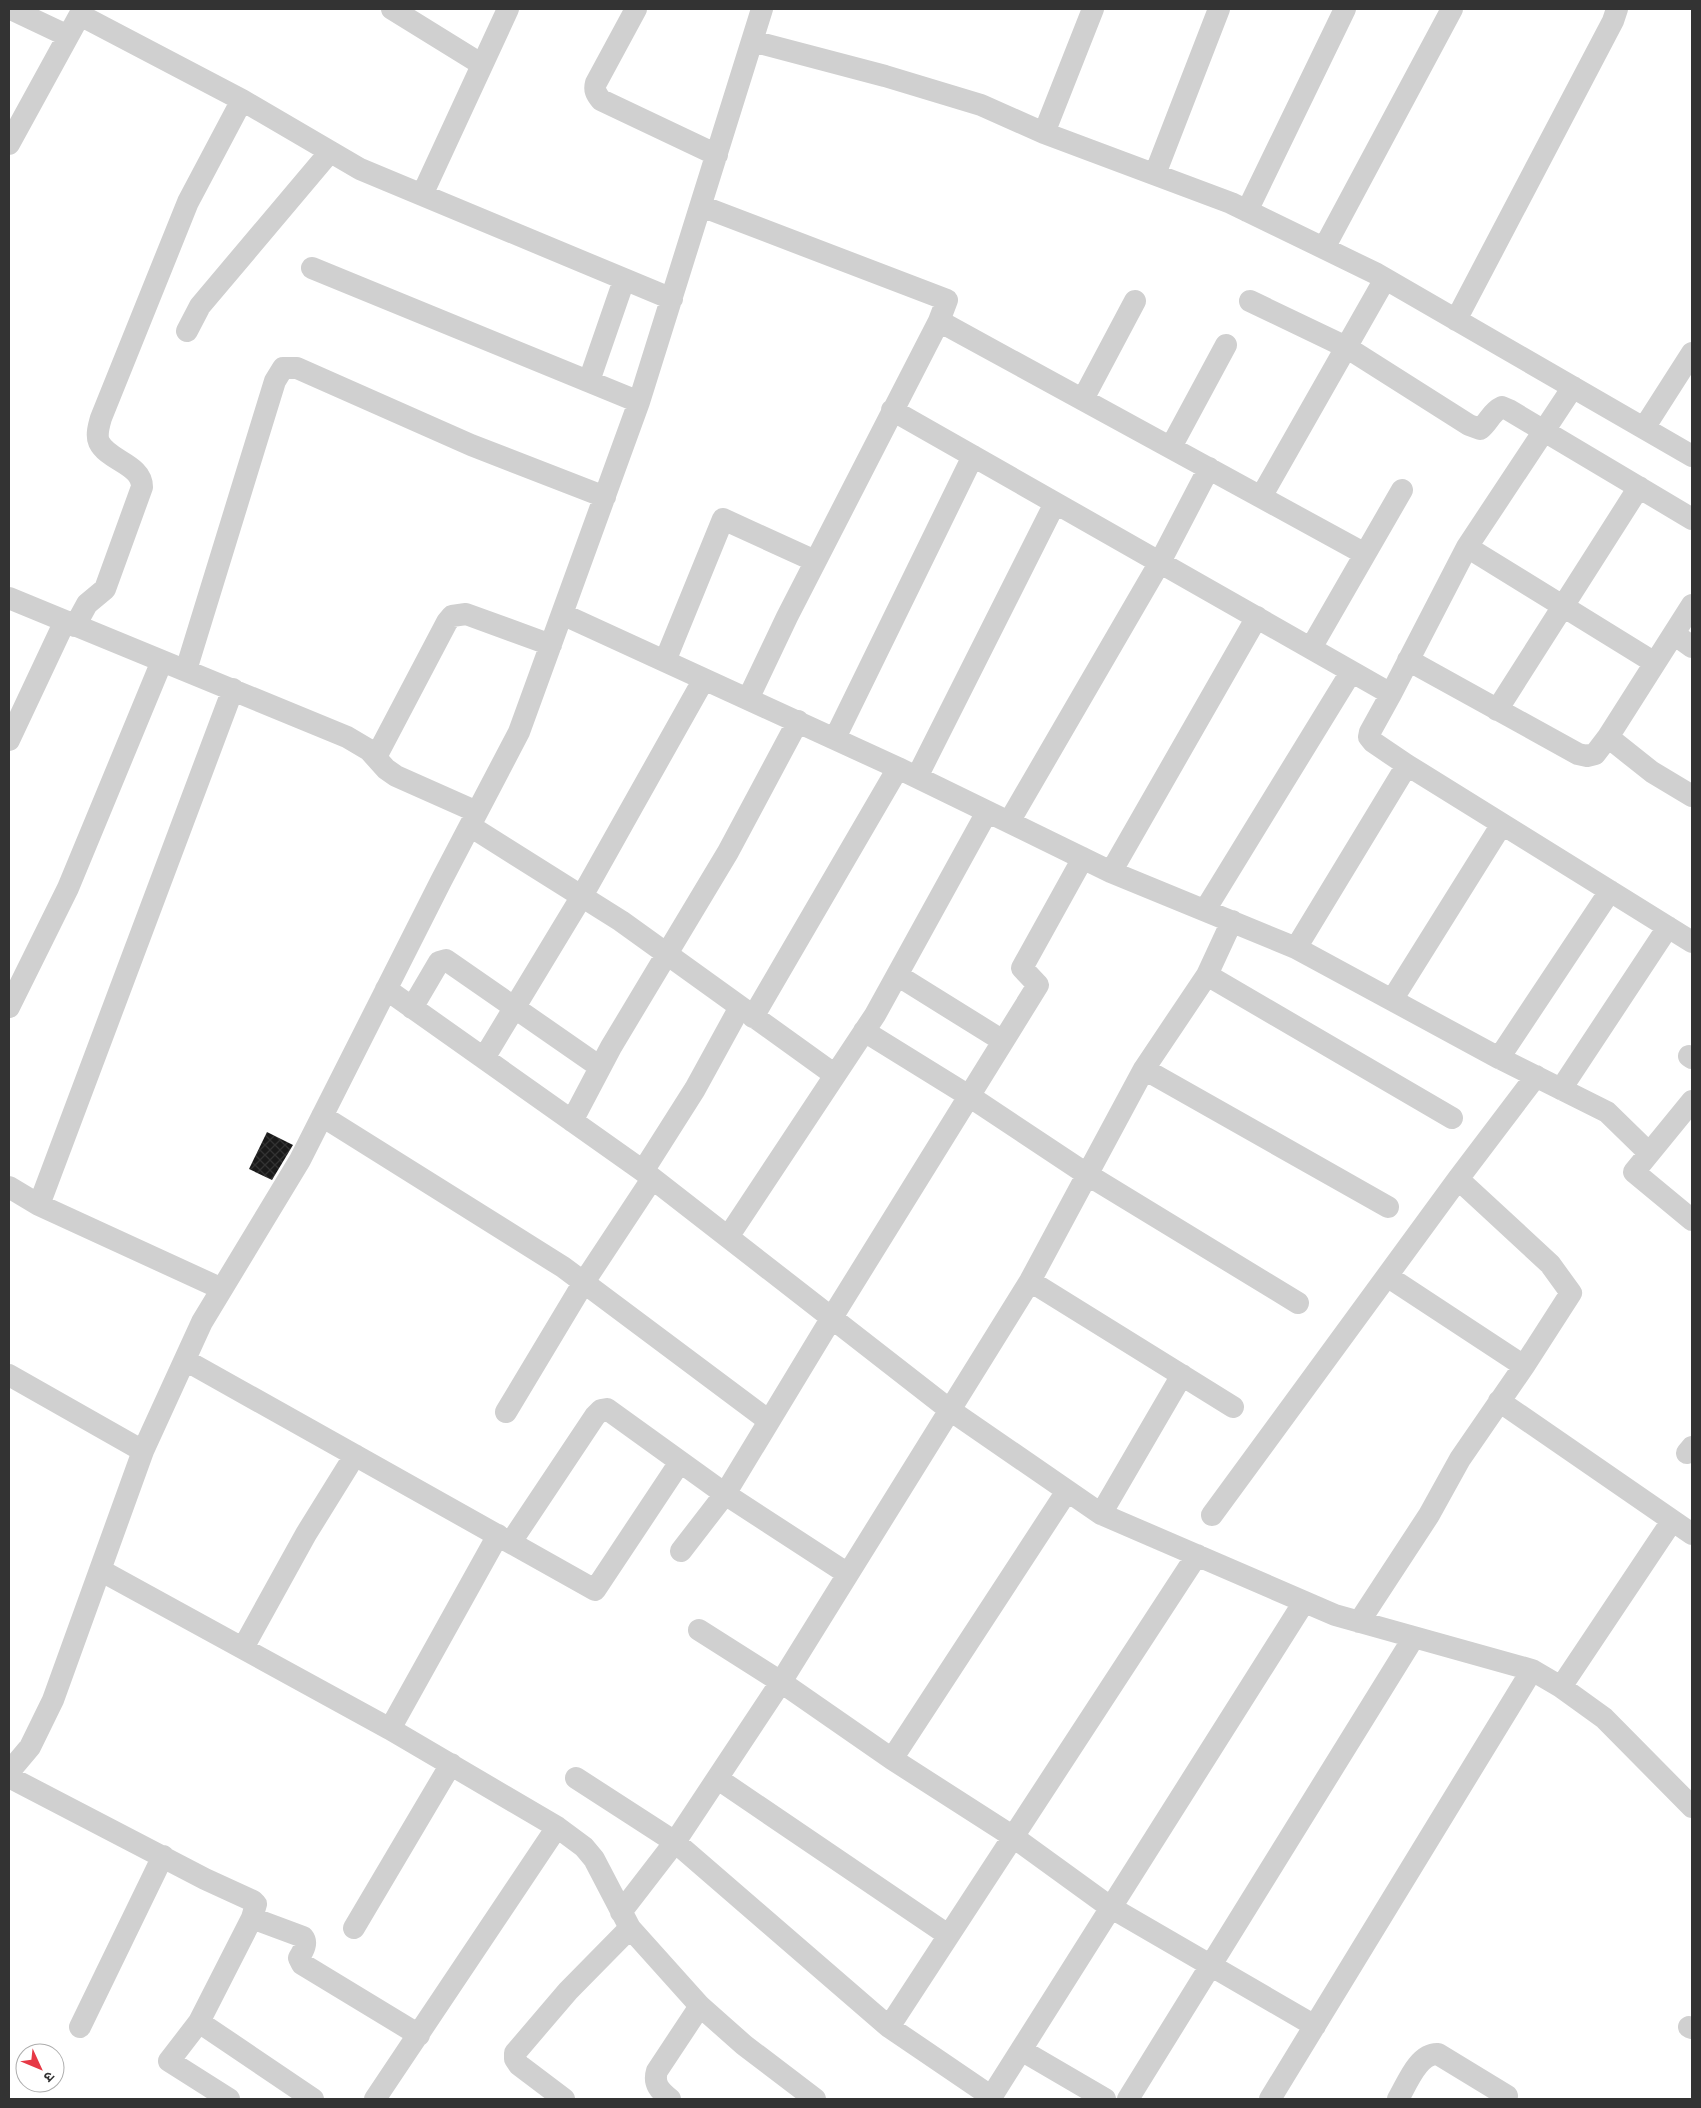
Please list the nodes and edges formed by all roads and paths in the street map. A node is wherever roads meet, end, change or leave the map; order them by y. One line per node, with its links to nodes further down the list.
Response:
1 (11, 9): 12 (street)
2 (392, 9): 14 (street)
3 (508, 9): 14 (street)
4 (636, 9): 19 (street)
5 (762, 9): 13 (street)
6 (1093, 9): 16 (street)
7 (1220, 9): 20 (street)
8 (1345, 9): 23 (street)
9 (1452, 9): 24 (street)
10 (1617, 9): 31 (street)
11 (81, 12): 12 (street); 15 (street)
12 (68, 36): 17 (street)
13 (752, 41): 16 (street); 19 (street)
14 (481, 64): 21 (street)
15 (242, 100): 18 (street); 63 (street)
16 (1044, 133): 20 (street)
17 (9, 144)
18 (329, 153): 21 (street); 33 (street)
19 (717, 155): 22 (street)
20 (1154, 174): 23 (street)
21 (422, 195): 27 (street)
22 (701, 206): 28 (street); 32 (street)
23 (1247, 210): 24 (street)
24 (1324, 248): 26 (street)
25 (312, 268): 37 (street)
26 (1385, 278): 31 (street); 35 (street)
27 (624, 280): 28 (street); 37 (street)
28 (672, 299): 40 (street)
29 (1134, 301): 39 (street)
30 (1250, 301): 35 (street)
31 (1456, 320): 38 (street)
32 (939, 321): 39 (street); 41 (street)
33 (187, 331)
34 (1226, 345): 44 (street)
35 (1346, 348): 43 (street); 50 (street)
36 (1692, 353): 42 (street)
37 (588, 381): 40 (street)
38 (1573, 387): 42 (street); 43 (street)
39 (1083, 399): 44 (street)
40 (639, 402): 51 (street)
41 (892, 410): 45 (street); 56 (street)
42 (1644, 428): 46 (street)
43 (1543, 431): 48 (street); 54 (street)
44 (1171, 448): 47 (street)
45 (973, 456): 52 (street); 81 (street)
46 (1692, 456)
47 (1209, 468): 50 (street); 57 (street)
48 (1639, 487): 53 (street); 60 (street)
49 (1402, 490): 55 (street)
50 (1260, 496): 55 (street)
51 (605, 497): 61 (street); 72 (street)
52 (1055, 503): 57 (street); 85 (street)
53 (1692, 519)
54 (1467, 547): 60 (street); 68 (street)
55 (1365, 554): 67 (street)
56 (815, 562): 70 (street); 77 (street)
57 (1160, 562): 62 (street); 89 (street)
58 (9, 598): 63 (street)
59 (1692, 605): 64 (street)
60 (1564, 607): 71 (street); 78 (street)
61 (562, 614): 65 (street); 70 (street)
62 (1257, 617): 67 (street); 92 (street)
63 (70, 623): 69 (street); 82 (street)
64 (1674, 634): 66 (street); 71 (street)
65 (551, 645): 83 (street); 88 (street)
66 (1692, 647)
67 (1311, 648): 73 (street)
68 (1408, 660): 76 (street); 78 (street)
69 (162, 661): 72 (street); 105 (street)
70 (665, 661): 74 (street)
71 (1655, 663): 80 (street)
72 (186, 670): 75 (street)
73 (1351, 672): 76 (street); 95 (street)
74 (704, 679): 77 (street); 94 (street)
75 (233, 689): 83 (street); 128 (street)
76 (1391, 694): 84 (street)
77 (748, 699): 79 (street)
78 (1498, 710): 80 (street)
79 (798, 722): 81 (street); 100 (street)
80 (1608, 737): 86 (street)
81 (834, 738): 85 (street)
82 (9, 740)
83 (376, 757): 88 (street)
84 (1407, 765): 90 (street); 99 (street)
85 (908, 772): 87 (street); 108 (street)
86 (1692, 796)
87 (987, 812): 89 (street); 101 (street)
88 (473, 819): 94 (street); 103 (street)
89 (1009, 822): 91 (street)
90 (1502, 824): 93 (street); 104 (street)
91 (1082, 858): 92 (street); 110 (street)
92 (1111, 872): 95 (street)
93 (1610, 891): 97 (street); 112 (street)
94 (582, 896): 100 (street); 106 (street)
95 (1205, 910): 96 (street)
96 (1232, 921): 99 (street); 102 (street)
97 (1668, 927): 98 (street); 117 (street)
98 (1692, 942)
99 (1296, 948): 104 (street)
100 (667, 954): 108 (street); 113 (street)
101 (897, 974): 109 (street); 110 (street)
102 (1207, 975): 114 (street); 121 (street)
103 (386, 989): 107 (street); 120 (street)
104 (1392, 1000): 112 (street)
105 (9, 1007)
106 (515, 1007): 107 (street); 111 (street); 113 (street)
107 (412, 1008): 111 (street)
108 (747, 1012): 115 (street); 124 (street)
109 (864, 1031): 115 (street); 118 (street)
110 (1003, 1041): 118 (street)
111 (484, 1058): 122 (street)
112 (1499, 1058): 116 (street)
113 (600, 1067): 122 (street)
114 (1144, 1069): 125 (street); 129 (street)
115 (836, 1075): 131 (street)
116 (1536, 1076): 117 (street); 126 (street)
117 (1561, 1089): 123 (street)
118 (969, 1096): 125 (street); 137 (street)
119 (1692, 1101): 123 (street)
120 (322, 1116): 134 (street); 135 (street)
121 (1452, 1118)
122 (572, 1121): 124 (street)
123 (1649, 1154): 130 (street)
124 (648, 1175): 131 (street); 134 (street)
125 (1088, 1175): 133 (street); 136 (street)
126 (1458, 1179): 132 (street); 139 (street)
127 (9, 1187): 128 (street)
128 (39, 1205): 135 (street)
129 (1388, 1207)
130 (1692, 1220)
131 (728, 1237): 137 (street)
132 (1387, 1276): 139 (street); 153 (street)
133 (1030, 1281): 140 (street); 144 (street)
134 (584, 1282): 145 (street); 146 (street)
135 (222, 1289): 138 (street)
136 (1298, 1303)
137 (831, 1318): 144 (street); 146 (street)
138 (185, 1360): 147 (street); 148 (street)
139 (1524, 1366): 142 (street)
140 (1182, 1375): 143 (street); 152 (street)
141 (9, 1376): 147 (street)
142 (1499, 1401): 154 (street); 162 (street)
143 (1233, 1407)
144 (950, 1410): 150 (street); 160 (street)
145 (506, 1412)
146 (769, 1421): 151 (street)
147 (144, 1451): 159 (street)
148 (355, 1455): 156 (street); 165 (street)
149 (680, 1462): 151 (street); 156 (street); 156 (street)
150 (1067, 1491): 152 (street); 170 (street)
151 (725, 1494): 157 (street); 160 (street)
152 (1101, 1514): 158 (street)
153 (1212, 1514)
154 (1672, 1521): 155 (street); 168 (street)
155 (1692, 1534)
156 (504, 1538): 169 (street)
157 (681, 1551)
158 (1197, 1556): 161 (street); 178 (street)
159 (100, 1570): 165 (street); 172 (street)
160 (848, 1574): 167 (street)
161 (1304, 1602): 162 (street); 181 (street)
162 (1359, 1622): 164 (street)
163 (699, 1630): 167 (street)
164 (1414, 1638): 166 (street); 186 (street)
165 (243, 1648): 169 (street)
166 (1532, 1670): 168 (street); 189 (street)
167 (782, 1682): 170 (street); 175 (street)
168 (1561, 1687): 176 (street)
169 (390, 1729): 171 (street)
170 (892, 1759): 178 (street)
171 (452, 1764): 177 (street); 184 (street)
172 (9, 1772)
173 (9, 1777): 180 (street)
174 (576, 1778): 179 (street)
175 (718, 1779): 179 (street); 185 (street)
176 (1692, 1806)
177 (557, 1827): 183 (street); 192 (street)
178 (1012, 1836): 181 (street); 185 (street)
179 (675, 1842): 183 (street); 191 (street)
180 (163, 1856): 182 (street); 190 (street)
181 (1110, 1906): 186 (street); 193 (street)
182 (252, 1918): 188 (street); 192 (street)
183 (626, 1920): 187 (street); 199 (street)
184 (354, 1928)
185 (948, 1935): 191 (street)
186 (1211, 1965): 189 (street); 203 (street)
187 (700, 2006): 200 (street); 201 (street)
188 (199, 2022): 196 (street); 197 (street)
189 (1315, 2026): 204 (street)
190 (80, 2027)
191 (888, 2027): 195 (street)
192 (418, 2035): 198 (street)
193 (1021, 2050): 195 (street); 202 (street)
194 (1507, 2096): 205 (street)
195 (991, 2098)
196 (229, 2099)
197 (313, 2099)
198 (375, 2099)
199 (564, 2099)
200 (670, 2099)
201 (815, 2099)
202 (1105, 2099)
203 (1128, 2099)
204 (1270, 2099)
205 (1398, 2099)

